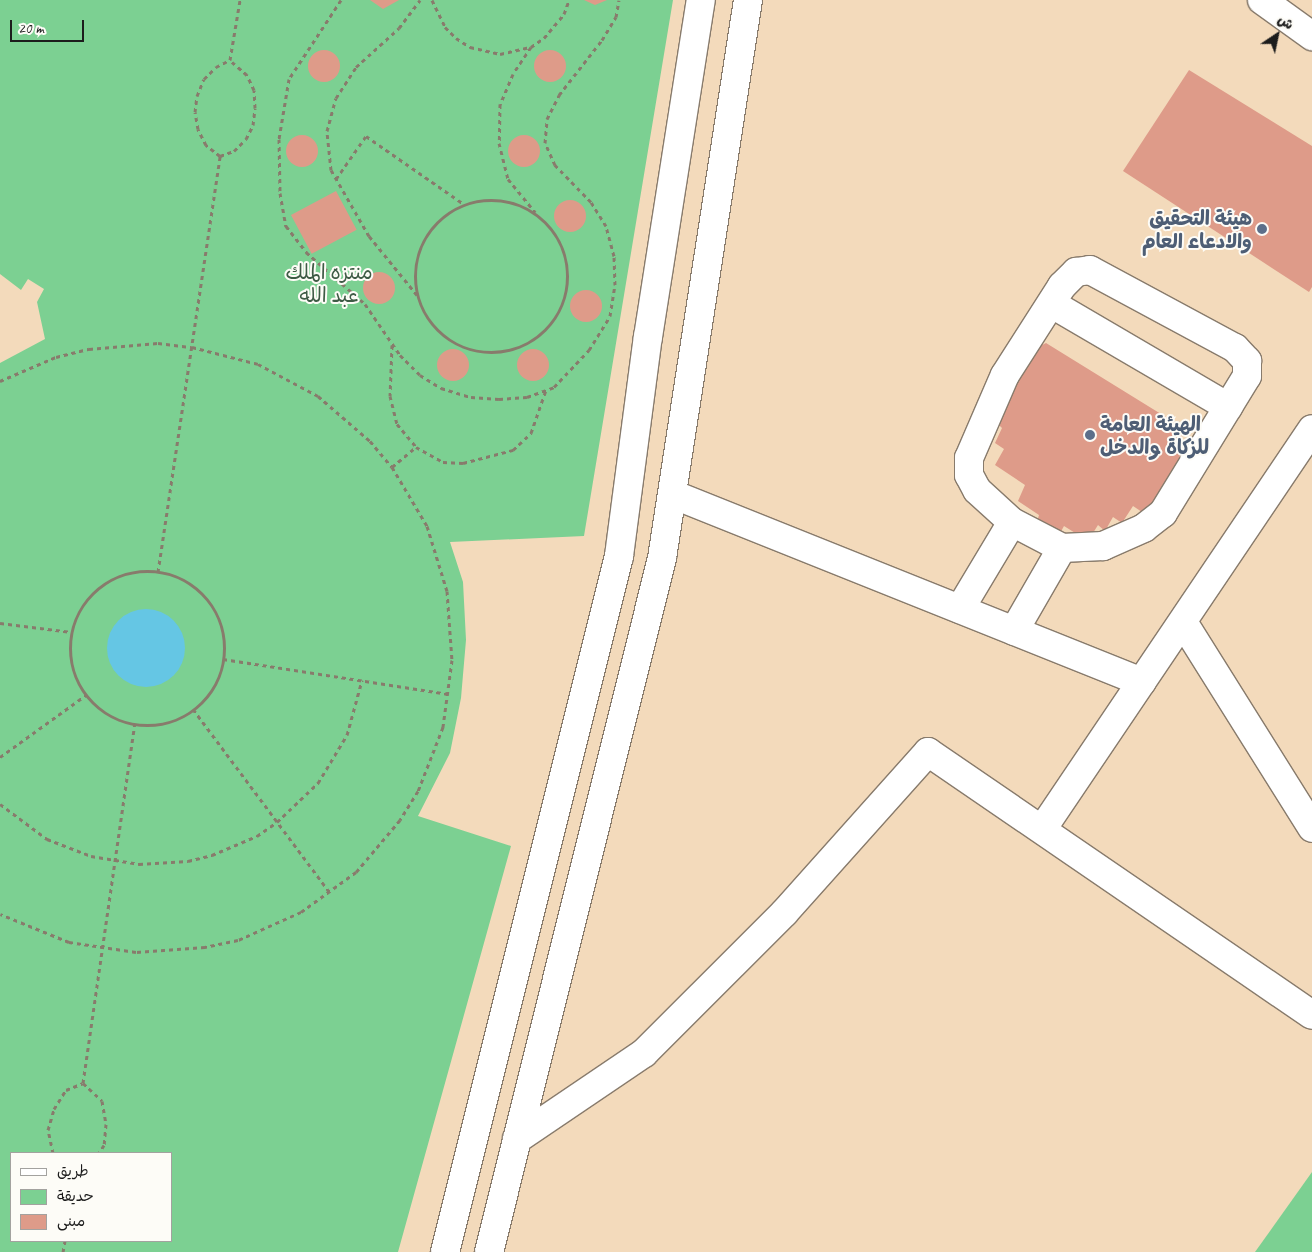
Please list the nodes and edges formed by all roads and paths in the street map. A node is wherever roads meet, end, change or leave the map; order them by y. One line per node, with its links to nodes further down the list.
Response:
1 (240, 0): 12 (path)
2 (341, 0): 19 (path)
3 (420, 0): 14 (path)
4 (432, 0): 11 (path)
5 (569, 0): 11 (path)
6 (619, 0): 22 (path)
7 (701, 0): 57 (street)
8 (748, 0): 27 (street)
9 (1262, 0): 10 (street)
10 (1312, 36)
11 (531, 47): 16 (path)
12 (230, 60): 13 (path); 13 (path)
13 (220, 156): 20 (path)
14 (336, 179): 15 (path); 17 (path)
15 (464, 204): 16 (path); 17 (path)
16 (537, 214): 17 (path)
17 (417, 295)
18 (1052, 304): 23 (street); 23 (street); 28 (street)
19 (392, 345): 22 (path); 25 (path)
20 (192, 346): 21 (path); 26 (path); 30 (path)
21 (0, 381)
22 (546, 390): 25 (path)
23 (1228, 407): 29 (street)
24 (1312, 429): 32 (street)
25 (416, 447): 26 (path)
26 (392, 467): 39 (path)
27 (672, 494): 31 (street); 54 (street)
28 (1012, 522): 29 (street); 31 (street)
29 (1062, 548): 34 (street)
30 (158, 572): 35 (path); 36 (path)
31 (960, 610): 34 (street)
32 (1182, 622): 38 (street); 47 (street)
33 (0, 623): 35 (path)
34 (1014, 631): 38 (street)
35 (71, 632): 40 (path)
36 (223, 659): 37 (path); 41 (path)
37 (362, 680): 39 (path); 45 (path)
38 (1142, 682): 46 (street)
39 (450, 694): 49 (path)
40 (86, 695): 42 (path); 43 (path)
41 (194, 709): 42 (path); 45 (path)
42 (135, 724): 48 (path)
43 (0, 758)
44 (0, 804): 48 (path)
45 (277, 822): 48 (path); 49 (path)
46 (1043, 828): 52 (street); 54 (street)
47 (1312, 828)
48 (115, 861): 51 (path)
49 (330, 893): 51 (path)
50 (0, 914): 51 (path)
51 (102, 949): 53 (path)
52 (1312, 1015)
53 (83, 1083): 55 (path); 56 (path)
54 (517, 1140): 58 (street)
55 (53, 1152)
56 (100, 1152)
57 (445, 1252)
58 (489, 1252)

